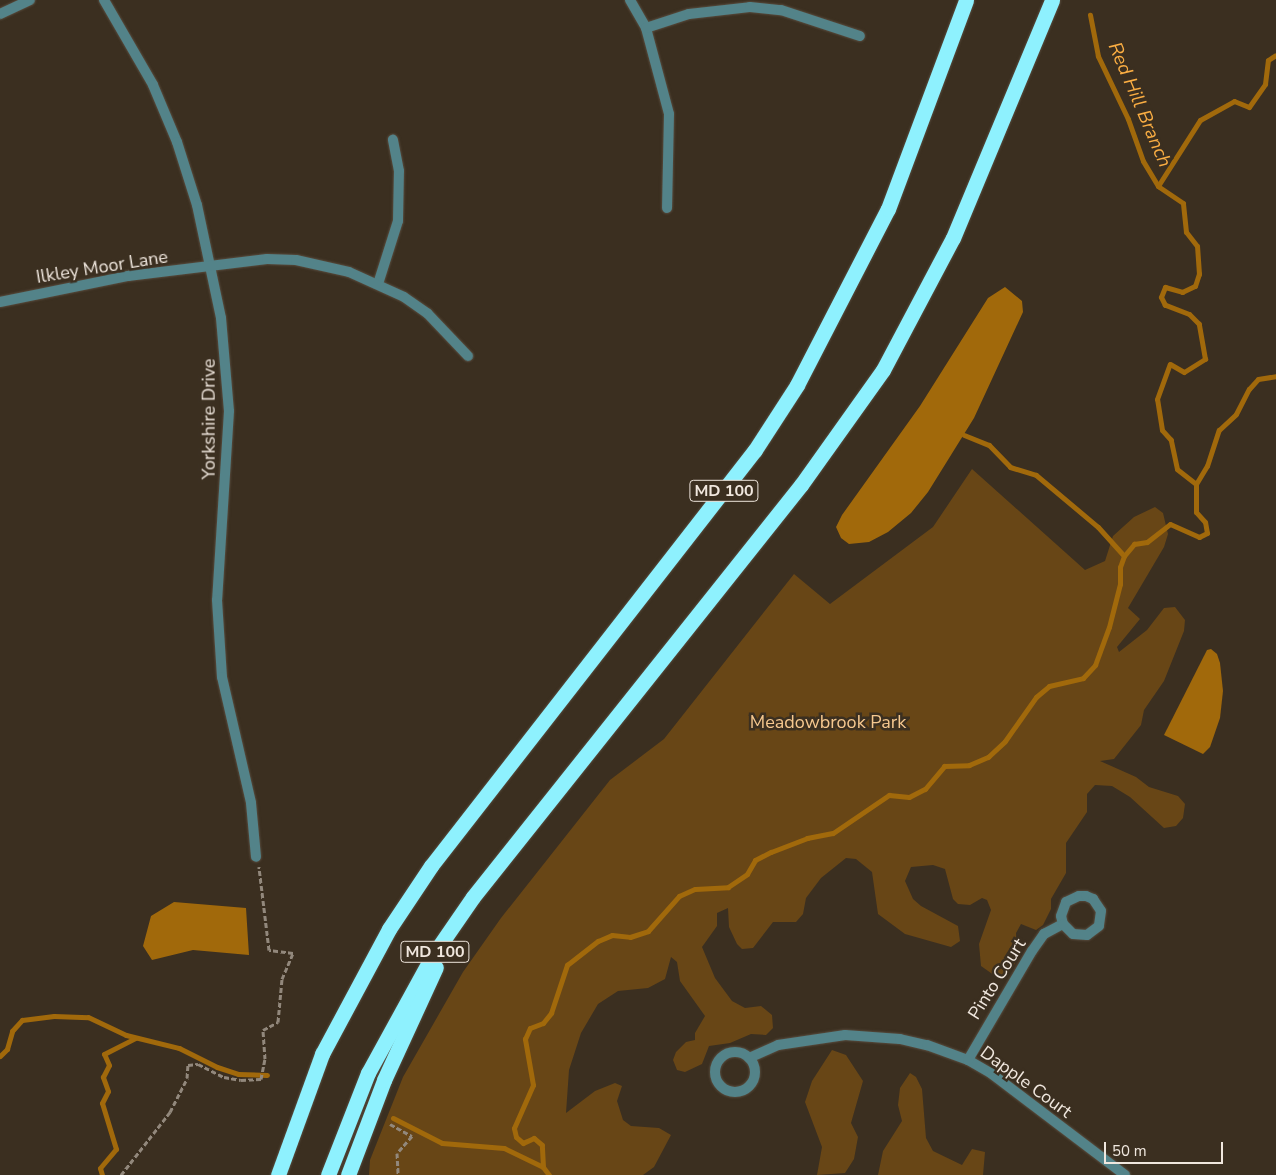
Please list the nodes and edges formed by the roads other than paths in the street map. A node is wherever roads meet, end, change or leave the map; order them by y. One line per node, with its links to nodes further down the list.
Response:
1 (30, 0): 6 (street)
2 (104, 0): 11 (street, Yorkshire Drive)
3 (630, 0): 7 (street)
4 (966, 0): 20 (highway, MD 100)
5 (1052, 0): 15 (highway, MD 100)
6 (0, 14)
7 (646, 28): 8 (street); 10 (street)
8 (860, 36)
9 (393, 140): 12 (street)
10 (667, 208)
11 (210, 267): 12 (street, Ilkley Moor Lane); 13 (street, Ilkley Moor Lane); 16 (street, Yorkshire Drive)
12 (378, 284): 14 (street, Ilkley Moor Lane)
13 (0, 302)
14 (468, 356)
15 (586, 754): 21 (highway, MD 100); 22 (highway)
16 (256, 857)
17 (1063, 924): 17 (street); 19 (street, Pinto Court)
18 (749, 1058): 18 (street); 19 (street, Dapple Court)
19 (968, 1060): 23 (street, Dapple Court)
20 (278, 1175)
21 (328, 1175)
22 (348, 1175)
23 (1125, 1175)

